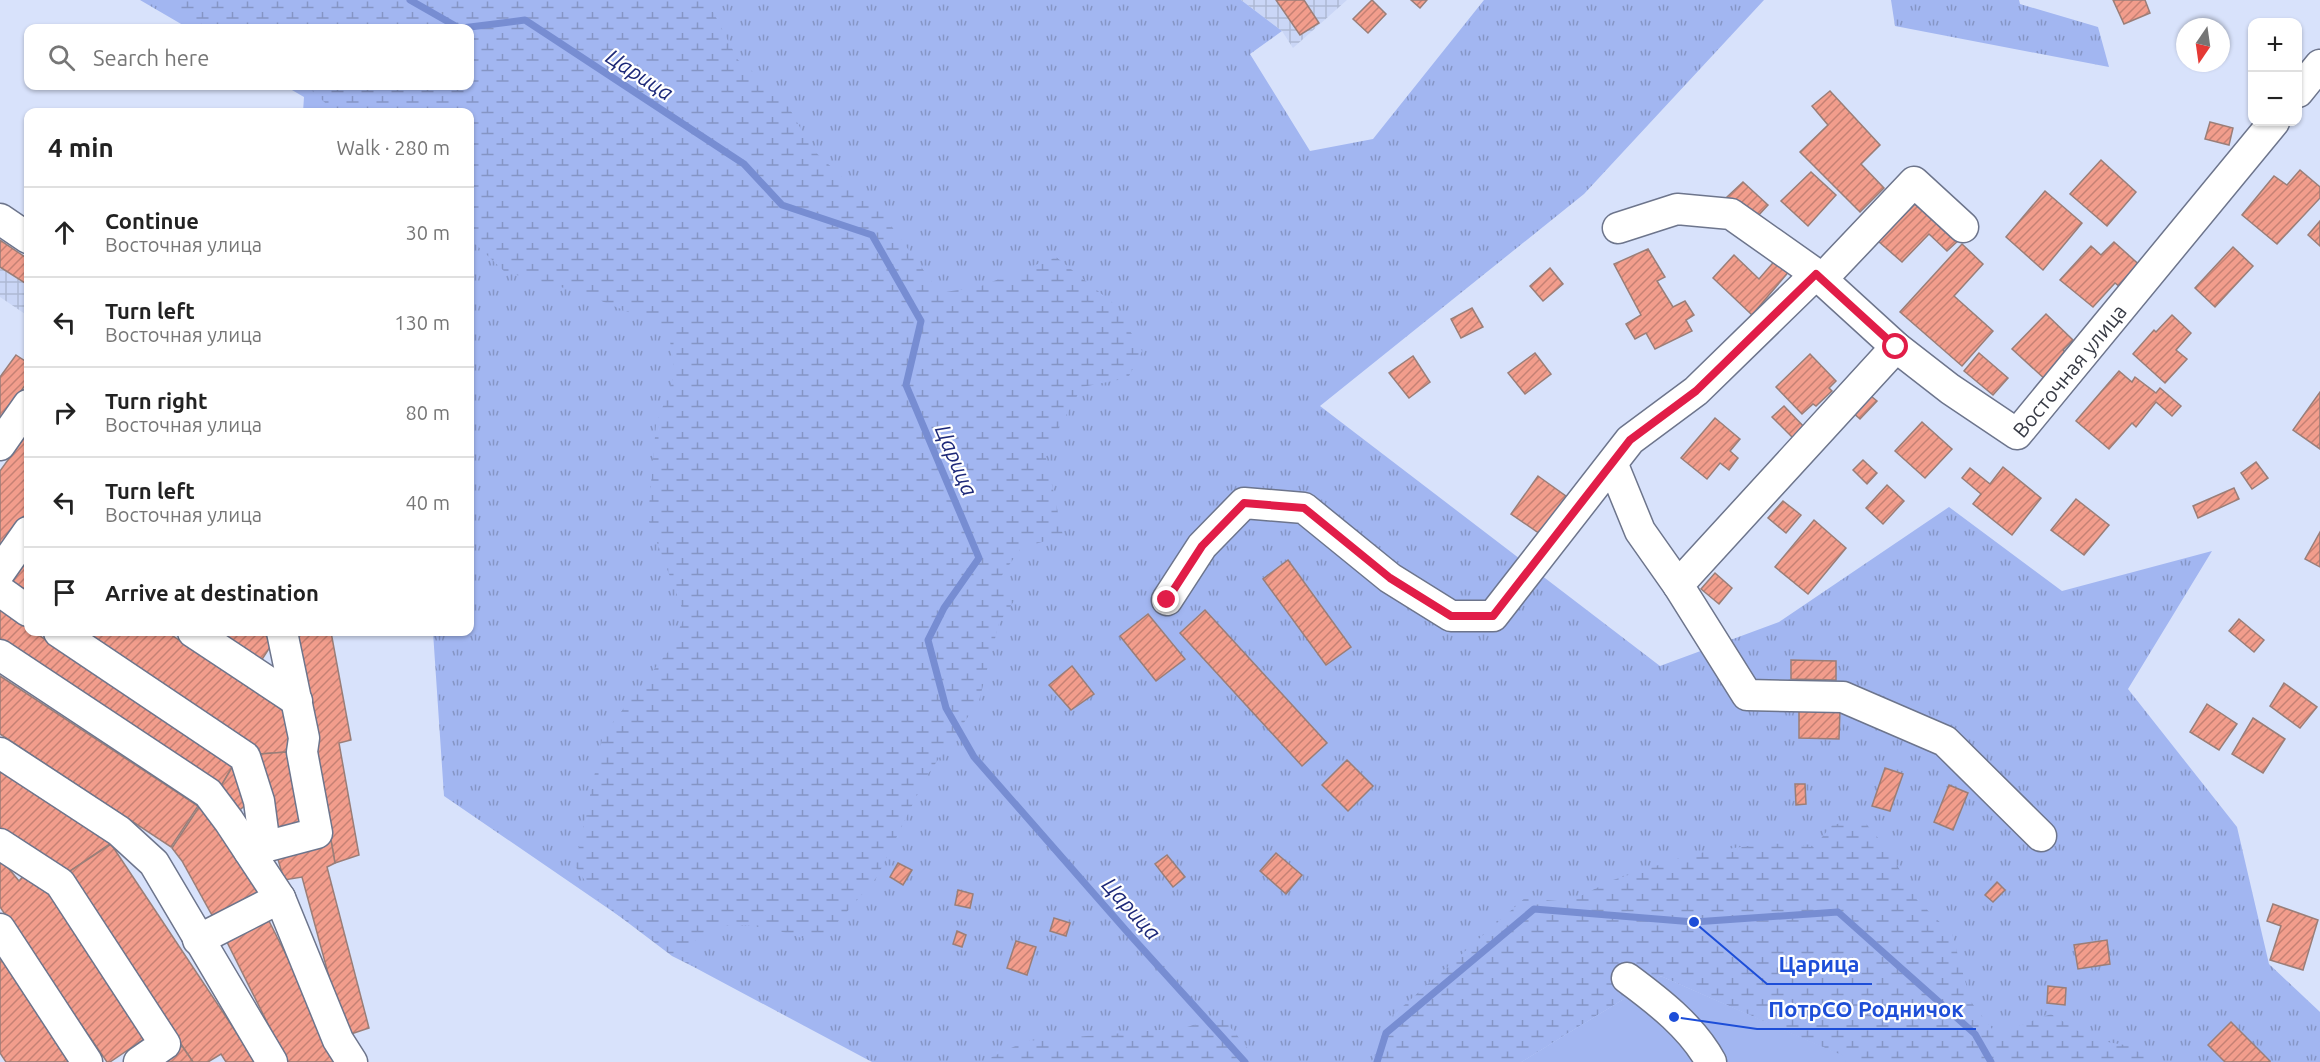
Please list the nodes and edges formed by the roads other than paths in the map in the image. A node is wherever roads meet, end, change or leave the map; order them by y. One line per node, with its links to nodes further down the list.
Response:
1 (2320, 65): 2 (street)
2 (2302, 87)
3 (2271, 126): 9 (street, Восточная улица)
4 (0, 219): 7 (street)
5 (1963, 227): 8 (street)
6 (1618, 228): 8 (street, Восточная улица)
7 (24, 235)
8 (1819, 277): 9 (street, Восточная улица); 12 (street)
9 (1896, 347): 15 (street)
10 (24, 411): 11 (street)
11 (0, 445)
12 (1613, 465): 15 (street); 17 (street)
13 (24, 538): 14 (street)
14 (0, 572)
15 (1678, 585): 25 (street)
16 (0, 591): 18 (street)
17 (1167, 600)
18 (24, 608)
19 (65, 636): 27 (street)
20 (199, 636): 23 (street)
21 (283, 636): 23 (street)
22 (0, 655): 27 (street)
23 (297, 701): 27 (street)
24 (0, 753): 30 (street)
25 (2041, 836)
26 (0, 844): 33 (street)
27 (257, 849): 28 (street)
28 (280, 898): 30 (street); 35 (street)
29 (0, 929): 32 (street)
30 (198, 940): 34 (street)
31 (1627, 978): 36 (street)
32 (87, 1062)
33 (139, 1062)
34 (272, 1062)
35 (352, 1062)
36 (1710, 1062)

